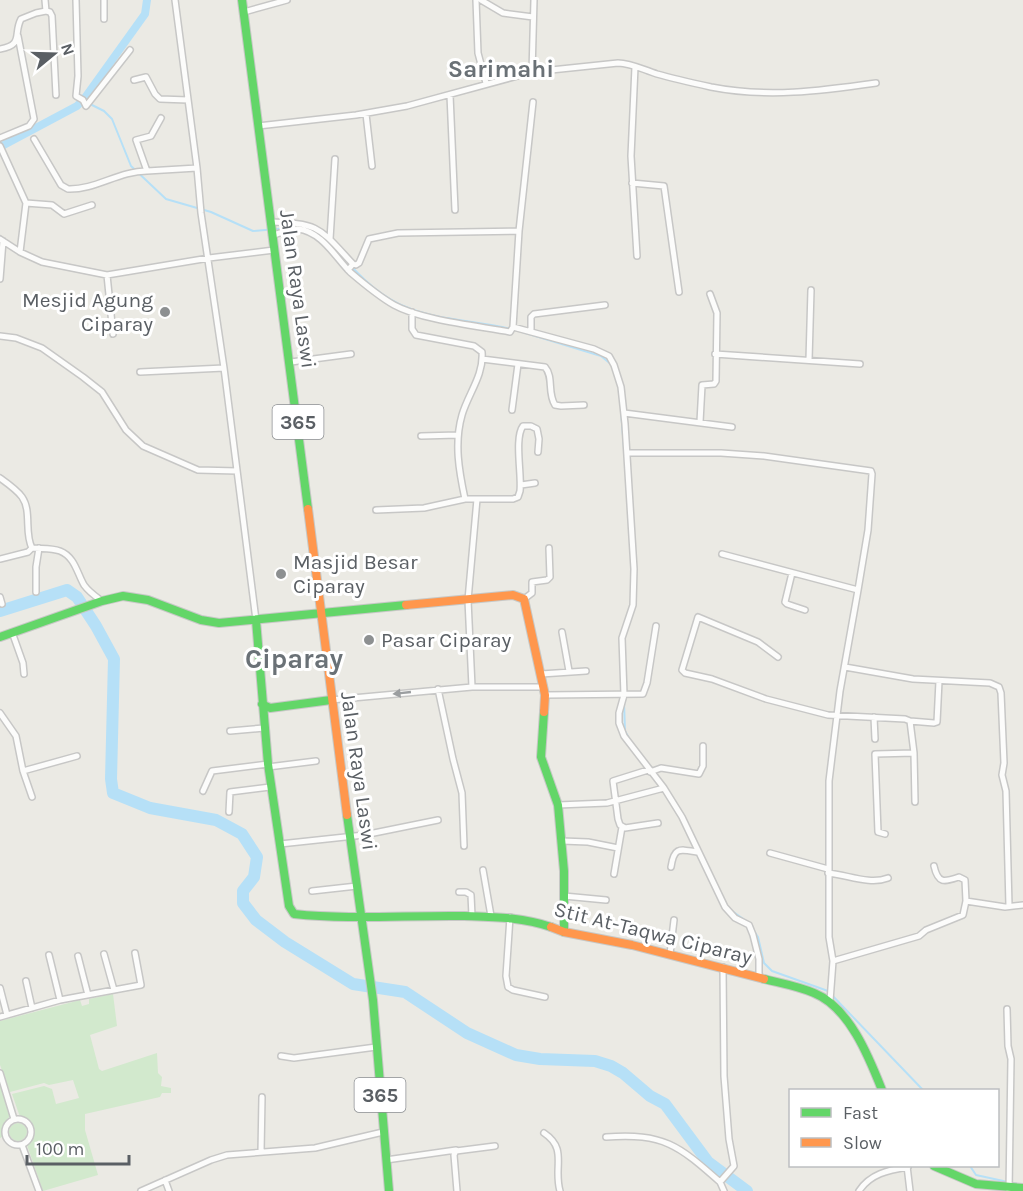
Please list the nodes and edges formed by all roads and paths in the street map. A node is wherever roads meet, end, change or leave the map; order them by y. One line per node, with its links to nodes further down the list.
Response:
1 (45, 0): 10 (street)
2 (76, 0): 16 (street)
3 (104, 0): 13 (street)
4 (175, 0): 24 (street)
5 (242, 0): 11 (main road, Jalan Raya Laswi / 365)
6 (287, 0): 11 (street)
7 (476, 0): 20 (street)
8 (481, 0): 12 (street)
9 (534, 0): 12 (street)
10 (46, 11): 14 (street); 22 (street)
11 (244, 12): 28 (main road, Jalan Raya Laswi / 365)
12 (534, 17): 18 (street)
13 (104, 19)
14 (18, 36): 15 (street); 29 (street)
15 (0, 49)
16 (130, 50)
17 (635, 67): 18 (street); 21 (street); 36 (street)
18 (532, 72): 20 (street)
19 (134, 80): 24 (street)
20 (486, 83): 23 (street)
21 (876, 83)
22 (56, 95)
23 (450, 95): 26 (street); 39 (street)
24 (188, 100): 34 (street)
25 (532, 102): 41 (street)
26 (366, 114): 28 (street); 33 (street)
27 (161, 118): 35 (street)
28 (258, 126): 40 (main road, Jalan Raya Laswi / 365)
29 (0, 138)
30 (34, 139): 35 (street)
31 (1, 147): 37 (street)
32 (335, 159): 43 (street)
33 (372, 166)
34 (197, 168): 35 (street); 48 (street)
35 (147, 171)
36 (632, 183): 47 (street); 53 (street)
37 (26, 203): 38 (street); 46 (street)
38 (92, 205)
39 (455, 210)
40 (271, 229): 42 (street); 42 (street); 45 (main road, Jalan Raya Laswi / 365)
41 (519, 231): 49 (street); 57 (street)
42 (320, 234): 43 (street); 49 (street)
43 (330, 238): 49 (street)
44 (2, 240): 46 (street); 51 (street)
45 (274, 250): 48 (street); 65 (main road, Jalan Raya Laswi / 365)
46 (20, 252): 50 (street)
47 (637, 256)
48 (209, 258): 50 (street); 68 (street)
49 (351, 267): 56 (street)
50 (107, 275): 59 (street)
51 (0, 279)
52 (811, 290): 64 (street)
53 (679, 292)
54 (710, 294): 62 (street)
55 (605, 305): 58 (street)
56 (412, 312): 57 (street); 63 (street)
57 (512, 328): 58 (street)
58 (531, 331): 72 (street)
59 (113, 334)
60 (0, 336): 79 (street)
61 (351, 354): 65 (street)
62 (715, 354): 64 (street); 73 (street)
63 (482, 359): 66 (street); 75 (street)
64 (809, 360): 67 (street)
65 (291, 362): 98 (main road, Jalan Raya Laswi / 365)
66 (518, 364): 70 (street); 71 (street)
67 (860, 364)
68 (224, 368): 69 (street); 79 (street)
69 (140, 372)
70 (584, 405)
71 (512, 410)
72 (624, 413): 73 (street); 78 (street)
73 (700, 422): 74 (street)
74 (732, 427)
75 (458, 435): 76 (street); 83 (street)
76 (421, 436)
77 (538, 452): 82 (street)
78 (627, 453): 92 (street); 114 (street)
79 (237, 471): 99 (street)
80 (0, 478): 86 (street)
81 (535, 483): 82 (street)
82 (521, 485): 84 (street)
83 (465, 499): 84 (street); 85 (street)
84 (477, 499): 95 (street)
85 (376, 510)
86 (32, 548): 88 (street); 90 (street)
87 (549, 548): 94 (street)
88 (39, 549): 93 (street); 96 (street)
89 (722, 554): 91 (street)
90 (0, 559)
91 (792, 573): 92 (street); 97 (street)
92 (858, 590): 105 (street)
93 (36, 592)
94 (524, 599): 95 (main road); 109 (main road)
95 (468, 600): 98 (main road); 111 (street)
96 (99, 602): 99 (main road); 102 (main road)
97 (805, 610)
98 (320, 613): 99 (main road); 115 (main road, Jalan Raya Laswi / 365)
99 (256, 620): 116 (main road)
100 (656, 626): 114 (street)
101 (562, 632): 107 (street)
102 (12, 633): 103 (main road); 108 (street)
103 (0, 637)
104 (778, 657): 118 (street)
105 (845, 667): 110 (street); 118 (street)
106 (586, 670): 107 (street)
107 (569, 671): 109 (street)
108 (24, 674)
109 (541, 674): 113 (main road)
110 (939, 681): 120 (street); 163 (street)
111 (472, 687): 112 (street); 113 (street)
112 (438, 689): 115 (street, one-way to 115); 146 (street)
113 (544, 691): 114 (street); 137 (main road)
114 (624, 695): 129 (street)
115 (331, 700): 116 (main road); 143 (main road, Jalan Raya Laswi / 365)
116 (262, 704): 121 (main road)
117 (0, 713): 130 (street)
118 (837, 715): 119 (street); 153 (street)
119 (874, 717): 120 (street); 123 (street)
120 (910, 722): 125 (street)
121 (264, 728): 122 (street); 128 (main road)
122 (230, 731)
123 (875, 739)
124 (703, 746): 129 (street)
125 (914, 753): 136 (street); 142 (street)
126 (77, 756): 130 (street)
127 (316, 761): 128 (street)
128 (268, 765): 131 (main road); 133 (street)
129 (652, 770): 132 (street); 135 (street)
130 (23, 771): 134 (street)
131 (270, 787): 138 (street); 145 (main road)
132 (664, 788): 135 (street); 148 (street)
133 (203, 791)
134 (32, 797)
135 (616, 801): 137 (street); 141 (street)
136 (915, 802)
137 (558, 805): 144 (main road)
138 (229, 812)
139 (438, 819): 143 (street)
140 (658, 823): 141 (street)
141 (622, 827): 147 (street)
142 (885, 834)
143 (350, 835): 145 (street); 156 (main road, Jalan Raya Laswi / 365)
144 (562, 841): 147 (street); 159 (main road)
145 (280, 844): 166 (main road, Stit At-Taqwa Ciparay)
146 (464, 846)
147 (618, 848): 154 (street)
148 (697, 852): 151 (street); 177 (street)
149 (770, 853): 153 (street)
150 (934, 866): 161 (street)
151 (671, 867)
152 (483, 870): 165 (street)
153 (828, 871): 155 (street); 175 (street)
154 (614, 874)
155 (888, 878)
156 (357, 886): 157 (street); 166 (main road, Jalan Raya Laswi / 365)
157 (312, 891)
158 (459, 892): 164 (street)
159 (564, 896): 160 (street); 169 (main road)
160 (606, 900)
161 (966, 901): 163 (street); 175 (street)
162 (1023, 905): 163 (street)
163 (1009, 906)
164 (472, 916): 165 (main road, Stit At-Taqwa Ciparay); 166 (main road, Stit At-Taqwa Ciparay)
165 (491, 916): 167 (main road, Stit At-Taqwa Ciparay)
166 (361, 917): 189 (main road, Jalan Raya Laswi / 365)
167 (510, 917): 169 (main road, Stit At-Taqwa Ciparay); 182 (street)
168 (674, 920): 172 (street)
169 (564, 932): 172 (main road, Stit At-Taqwa Ciparay)
170 (135, 953): 180 (street)
171 (104, 954): 180 (street)
172 (670, 954): 176 (main road, Stit At-Taqwa Ciparay)
173 (50, 955): 183 (street)
174 (78, 956): 181 (street)
175 (833, 961): 184 (street)
176 (723, 967): 177 (main road, Stit At-Taqwa Ciparay); 208 (street)
177 (759, 978): 184 (main road, Stit At-Taqwa Ciparay)
178 (26, 981): 185 (street)
179 (0, 988): 187 (street)
180 (114, 990): 181 (street)
181 (88, 995): 183 (street)
182 (546, 997)
183 (60, 1000): 185 (street)
184 (830, 1001): 192 (main road, Stit At-Taqwa Ciparay)
185 (32, 1008): 187 (street)
186 (1007, 1009): 209 (street)
187 (7, 1015): 188 (street)
188 (0, 1017)
189 (376, 1047): 190 (street); 195 (main road, Jalan Raya Laswi / 365)
190 (280, 1056)
191 (0, 1073): 194 (street)
192 (882, 1089)
193 (262, 1097): 202 (street)
194 (14, 1119): 198 (street); 199 (street)
195 (383, 1132): 202 (street); 203 (main road, Jalan Raya Laswi / 365)
196 (544, 1133): 216 (street)
197 (606, 1137): 208 (street)
198 (3, 1140): 199 (street)
199 (22, 1145): 211 (street)
200 (495, 1146): 201 (street)
201 (457, 1150): 203 (street); 215 (street)
202 (261, 1152): 207 (street)
203 (386, 1160): 214 (main road, Jalan Raya Laswi / 365)
204 (903, 1167): 218 (street)
205 (907, 1167): 219 (street)
206 (936, 1167): 209 (main road)
207 (165, 1180): 212 (street); 213 (street)
208 (721, 1181): 217 (street)
209 (1009, 1188): 210 (main road)
210 (1023, 1188)
211 (39, 1191)
212 (141, 1191)
213 (169, 1191)
214 (389, 1191)
215 (457, 1191)
216 (560, 1191)
217 (724, 1191)
218 (859, 1191)
219 (910, 1191)

